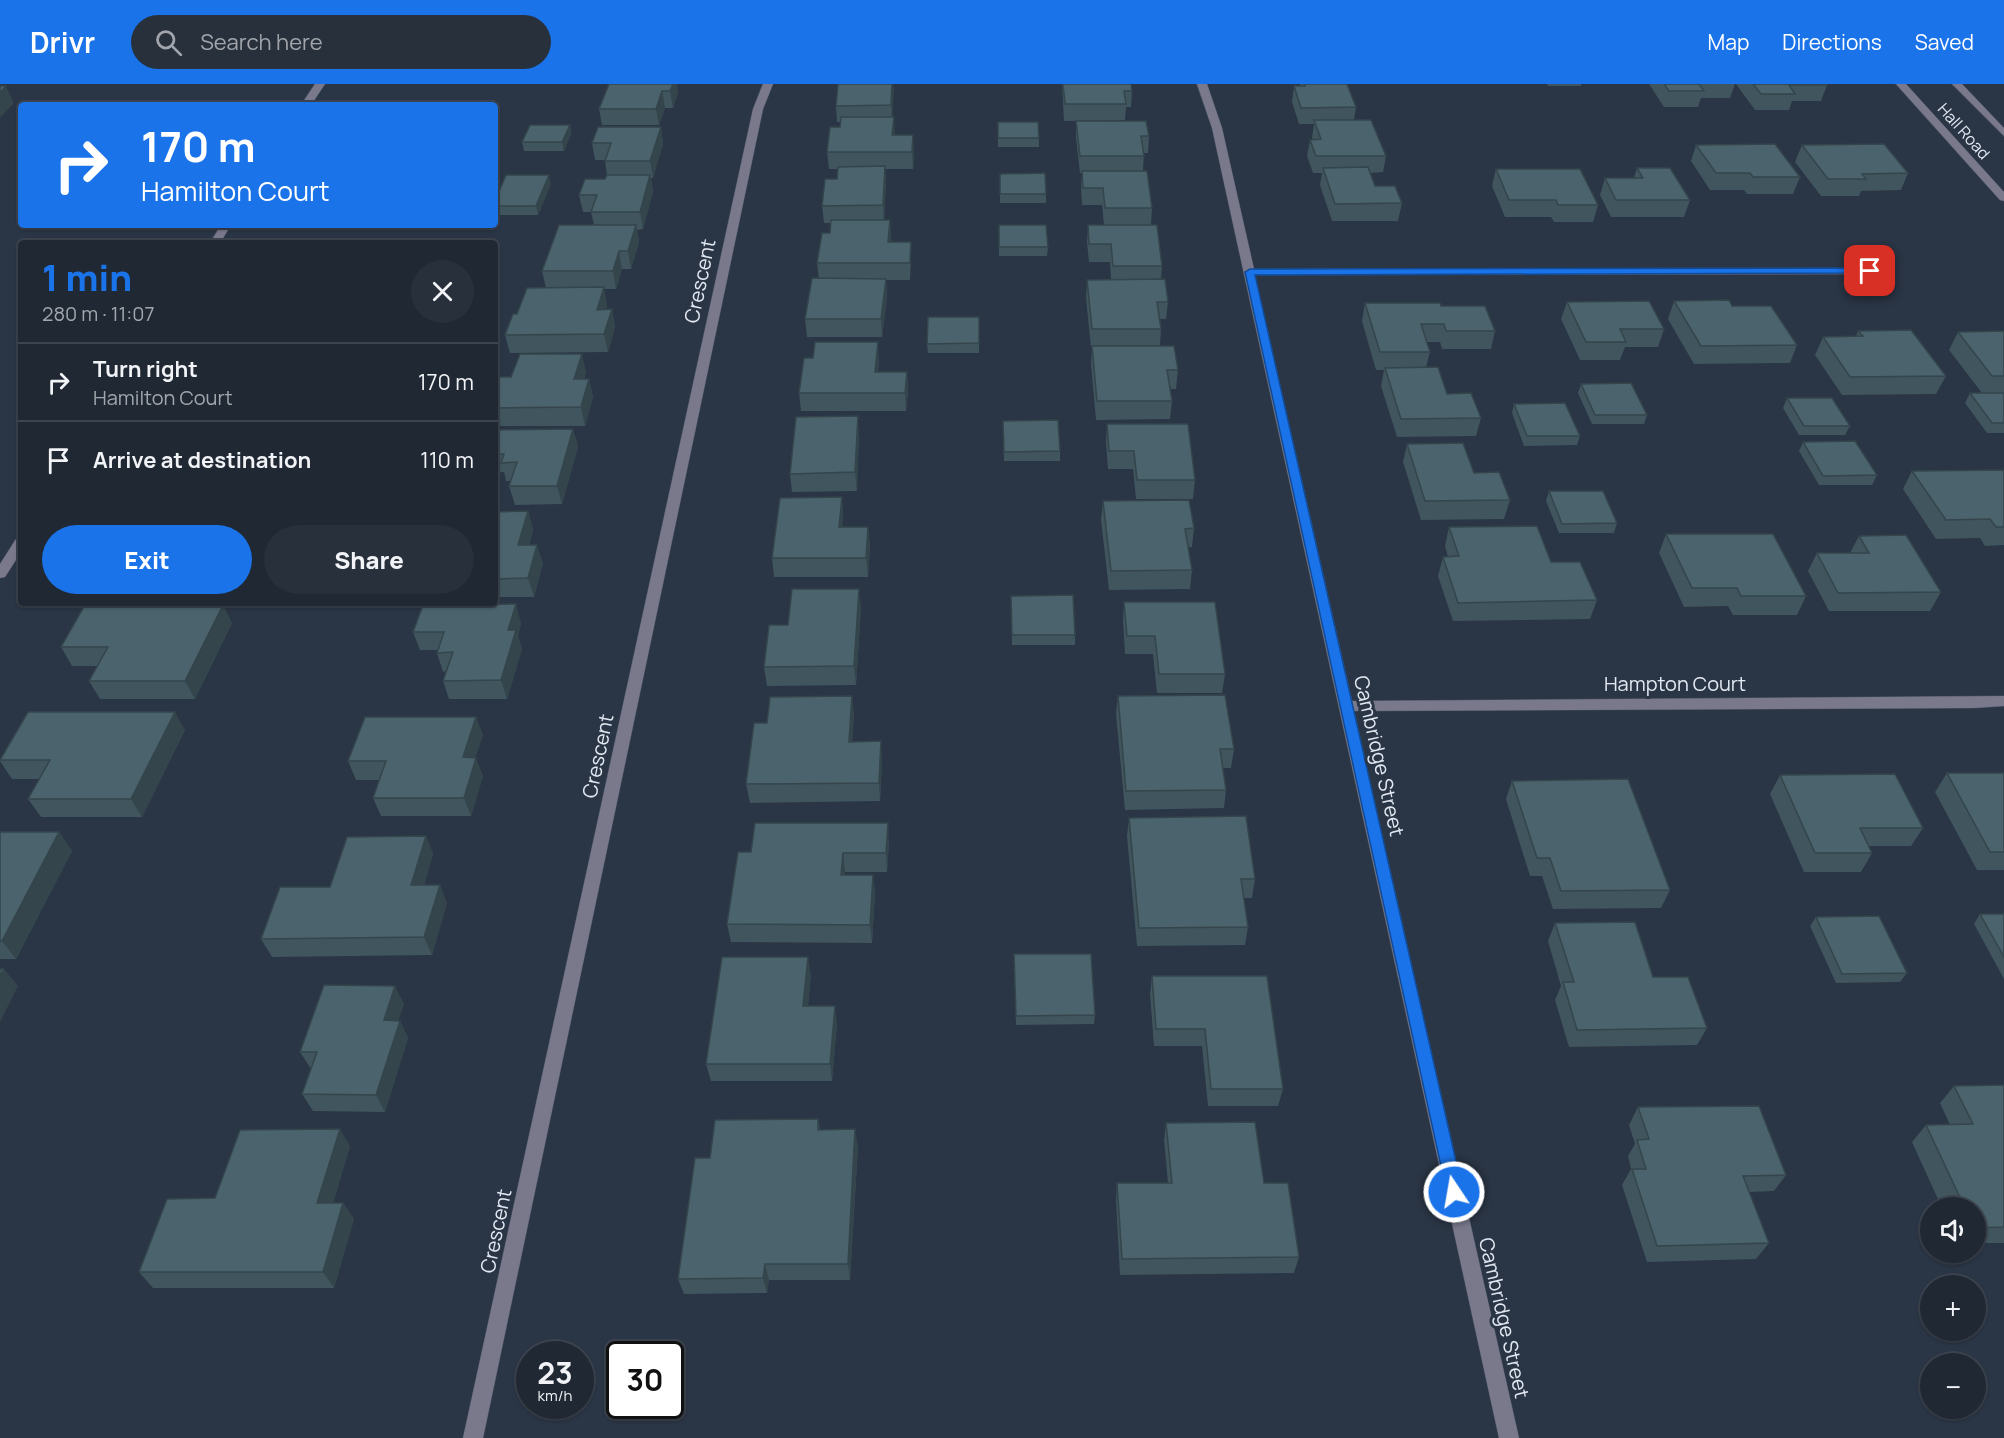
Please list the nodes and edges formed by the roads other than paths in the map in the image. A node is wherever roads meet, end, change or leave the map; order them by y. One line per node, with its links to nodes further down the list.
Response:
1 (320, 84): 6 (street)
2 (768, 84): 15 (street, Crescent)
3 (1203, 84): 10 (street, Cambridge Street)
4 (1901, 84): 8 (street, Hall Road)
5 (1957, 84): 7 (street, Hall Road)
6 (308, 102)
7 (2004, 134)
8 (2004, 198)
9 (1870, 271): 10 (street)
10 (1250, 272): 14 (street, Cambridge Street)
11 (18, 547): 12 (street)
12 (0, 574)
13 (2004, 701): 14 (street, Hampton Court)
14 (1347, 706): 16 (street, Cambridge Street)
15 (473, 1438)
16 (1509, 1438)

